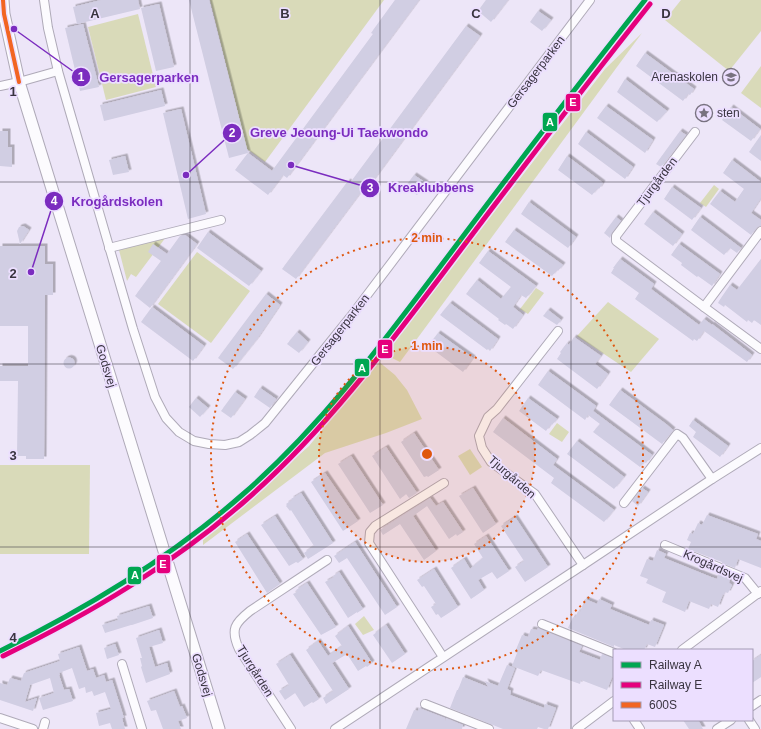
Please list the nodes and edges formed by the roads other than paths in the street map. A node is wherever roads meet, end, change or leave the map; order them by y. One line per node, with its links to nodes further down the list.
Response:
1 (3, 0): 5 (street, Godsvej)
2 (44, 0): 4 (street, Gersagerparken)
3 (590, 0): 10 (street, Gersagerparken)
4 (58, 71): 5 (street); 10 (street, Gersagerparken)
5 (19, 82): 6 (street); 33 (street, Godsvej)
6 (0, 86)
7 (695, 132): 11 (street, Tjurgården)
8 (221, 220): 10 (street)
9 (761, 231): 11 (street)
10 (109, 248)
11 (704, 307): 13 (street, Tjurgården)
12 (558, 331): 20 (street, Tjurgården)
13 (761, 349)
14 (761, 448): 15 (street)
15 (712, 479): 17 (street); 20 (street)
16 (444, 483): 25 (street)
17 (624, 503)
18 (664, 545): 21 (street, Krogårdsvej)
19 (327, 560): 34 (street, Tjurgården)
20 (583, 565): 25 (street)
21 (759, 592): 23 (street, Krogårdsvej)
22 (542, 624): 24 (street)
23 (683, 649)
24 (613, 653)
25 (443, 657): 35 (street)
26 (122, 664): 32 (street)
27 (613, 702): 37 (street)
28 (425, 704): 36 (street)
29 (0, 718): 31 (street)
30 (729, 721): 38 (street)
31 (33, 729)
32 (142, 729)
33 (219, 729)
34 (292, 729)
35 (334, 729)
36 (489, 729)
37 (577, 729)
38 (717, 729)

